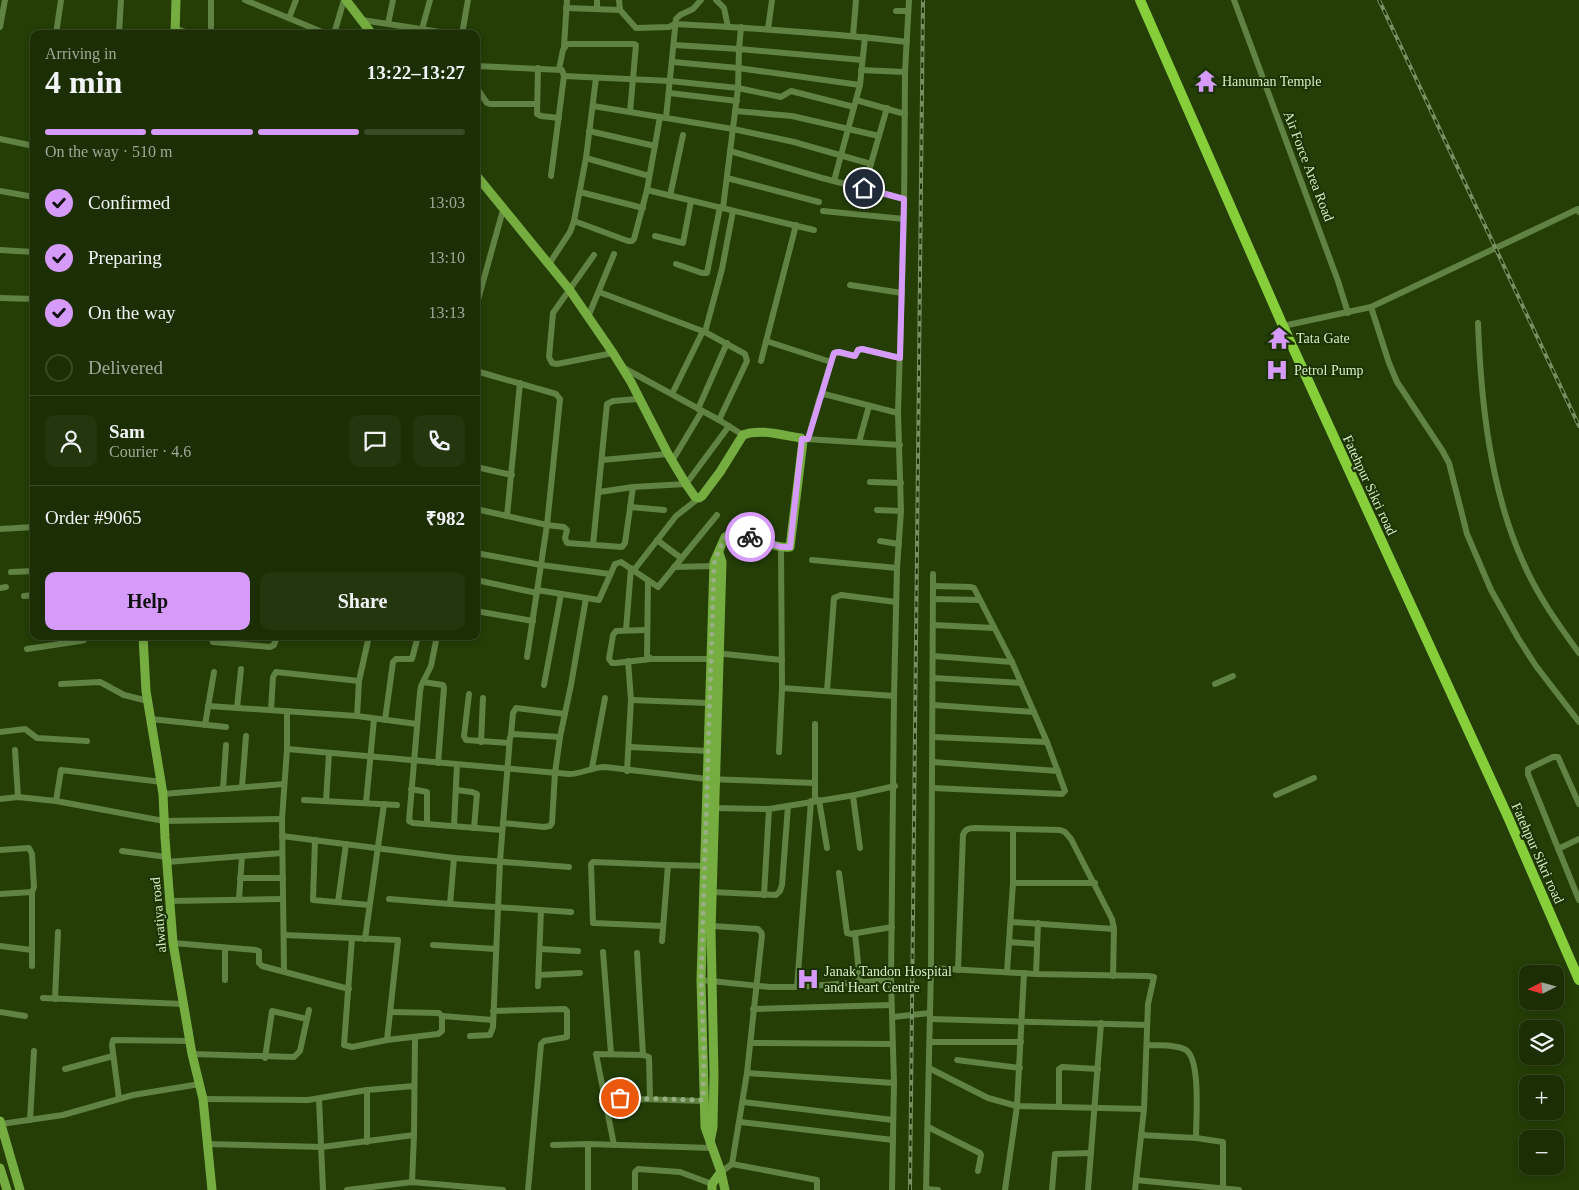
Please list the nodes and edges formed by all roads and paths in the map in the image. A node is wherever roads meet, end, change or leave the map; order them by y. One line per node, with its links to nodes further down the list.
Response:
1 (5, 0): 32 (street)
2 (62, 0): 36 (street)
3 (121, 0): 37 (street)
4 (176, 0): 38 (street)
5 (211, 0): 39 (street)
6 (245, 0): 27 (street)
7 (296, 0): 27 (street)
8 (345, 0): 28 (street); 41 (street)
9 (393, 0): 29 (street)
10 (430, 0): 34 (street)
11 (468, 0): 44 (street)
12 (566, 0): 22 (street)
13 (597, 0): 23 (street)
14 (619, 0): 24 (street)
15 (701, 0): 30 (street)
16 (716, 0): 31 (street)
17 (772, 0): 35 (street)
18 (856, 0): 45 (street)
19 (909, 0): 26 (street)
20 (1140, 0): 132 (main road, Fatehpur Sikri road)
21 (1234, 0): 129 (street, Air Force Area Road)
22 (566, 8): 23 (street); 49 (street)
23 (597, 9): 24 (street)
24 (620, 10): 30 (street)
25 (896, 11): 26 (street)
26 (908, 11): 47 (street)
27 (289, 18): 40 (street)
28 (362, 20): 29 (street); 42 (street)
29 (388, 24): 34 (street)
30 (675, 24): 31 (street); 48 (street)
31 (728, 26): 33 (street)
32 (0, 27)
33 (741, 27): 35 (street); 50 (street)
34 (422, 29): 43 (street)
35 (768, 29): 45 (street)
36 (57, 30)
37 (119, 30)
38 (176, 30)
39 (211, 30)
40 (318, 30)
41 (335, 30)
42 (369, 30)
43 (428, 30)
44 (463, 30)
45 (853, 36): 46 (street)
46 (865, 37): 47 (street); 51 (street)
47 (907, 42): 58 (street)
48 (674, 45): 50 (street); 52 (street)
49 (564, 46): 56 (street); 61 (street)
50 (739, 49): 51 (street); 55 (street)
51 (862, 60): 57 (street)
52 (673, 62): 55 (street); 62 (street)
53 (480, 66): 54 (street)
54 (538, 68): 56 (street); 69 (street)
55 (738, 68): 63 (street); 64 (street)
56 (559, 69): 59 (street)
57 (862, 70): 58 (street); 63 (street)
58 (905, 72): 75 (street)
59 (564, 76): 60 (street); 76 (street)
60 (596, 78): 61 (street); 70 (street)
61 (633, 79): 62 (street); 74 (street)
62 (670, 81): 64 (street); 66 (street)
63 (860, 85): 67 (street)
64 (738, 88): 68 (street); 71 (street)
65 (480, 93): 69 (street)
66 (669, 94): 68 (street); 77 (street)
67 (856, 100): 71 (street); 72 (street)
68 (736, 101): 73 (street)
69 (537, 104): 76 (street)
70 (593, 106): 74 (street); 80 (street)
71 (854, 108): 79 (street)
72 (887, 108): 75 (street); 82 (street)
73 (735, 111): 78 (street); 79 (street)
74 (630, 112): 77 (street)
75 (905, 114): 101 (street)
76 (559, 118): 90 (street)
77 (663, 118): 78 (street); 85 (street)
78 (733, 129): 86 (street); 87 (street)
79 (848, 130): 82 (street); 87 (street)
80 (590, 131): 85 (street); 88 (street)
81 (683, 135): 100 (street)
82 (879, 136): 89 (street)
83 (0, 139): 84 (street)
84 (30, 145)
85 (655, 146): 91 (street)
86 (730, 151): 92 (street); 94 (street)
87 (841, 156): 89 (street); 94 (street)
88 (586, 158): 91 (street); 98 (street)
89 (871, 164): 95 (street)
90 (551, 176)
91 (649, 176): 96 (street)
92 (727, 178): 103 (street); 105 (street)
93 (480, 180): 106 (street)
94 (834, 181): 95 (street)
95 (864, 188): 101 (street)
96 (647, 190): 100 (street); 104 (street)
97 (0, 191): 99 (street)
98 (580, 192): 104 (street); 111 (street)
99 (30, 196)
100 (670, 196): 102 (street)
101 (904, 199): 110 (street)
102 (691, 200): 105 (street); 114 (street)
103 (819, 202)
104 (642, 208): 111 (street)
105 (722, 208): 107 (street); 120 (street)
106 (503, 210): 119 (street); 124 (street)
107 (733, 211): 112 (street); 133 (street)
108 (823, 211): 110 (street)
109 (1579, 212): 128 (street)
110 (904, 219): 125 (street)
111 (574, 221): 119 (street)
112 (796, 225): 113 (street); 135 (street)
113 (814, 230)
114 (655, 236)
115 (0, 250): 116 (street)
116 (30, 252)
117 (614, 254): 123 (street)
118 (594, 255): 122 (street)
119 (549, 264): 122 (street)
120 (676, 264)
121 (850, 285): 125 (street)
122 (569, 289): 130 (street); 136 (street)
123 (599, 292): 130 (street); 133 (street)
124 (480, 293)
125 (902, 293): 137 (street)
126 (0, 298): 127 (street)
127 (30, 299)
128 (1371, 307): 129 (street); 258 (street)
129 (1348, 313): 132 (street)
130 (588, 317): 136 (street)
131 (1478, 323): 220 (street)
132 (1283, 326): 399 (main road, Fatehpur Sikri road)
133 (704, 331): 134 (street); 143 (street)
134 (727, 342): 147 (street); 149 (street)
135 (766, 342): 138 (street); 139 (street)
136 (613, 353): 140 (street)
137 (900, 358): 139 (street); 148 (street)
138 (761, 361)
139 (831, 362): 144 (street)
140 (621, 366): 143 (street); 145 (street)
141 (480, 372): 142 (street)
142 (520, 383): 158 (street); 172 (street)
143 (672, 394): 147 (street)
144 (821, 395): 146 (street); 152 (street)
145 (638, 399): 155 (street); 156 (street)
146 (869, 406): 148 (street); 153 (street)
147 (700, 410): 149 (street); 155 (street)
148 (898, 414): 154 (street)
149 (719, 420): 150 (street)
150 (729, 426): 151 (street); 161 (street)
151 (743, 435): 152 (street); 164 (street)
152 (805, 439): 153 (street); 179 (street)
153 (859, 442): 154 (street)
154 (900, 445): 160 (street)
155 (670, 457): 156 (street); 161 (street)
156 (602, 460): 163 (street)
157 (480, 468): 158 (street)
158 (512, 475): 171 (street)
159 (870, 482): 160 (street)
160 (901, 483): 169 (street)
161 (686, 484): 162 (street); 164 (street)
162 (632, 488): 163 (street); 165 (street)
163 (598, 492): 178 (street)
164 (699, 498): 175 (street)
165 (630, 507): 167 (street); 178 (street)
166 (480, 510): 171 (street)
167 (664, 510)
168 (877, 510): 169 (street)
169 (901, 511): 177 (street)
170 (717, 515): 182 (street)
171 (507, 516): 172 (street)
172 (547, 525): 178 (street); 184 (street)
173 (30, 527): 174 (street)
174 (0, 529)
175 (656, 540): 182 (street); 188 (street)
176 (880, 541): 177 (street)
177 (899, 544): 187 (street)
178 (593, 545)
179 (781, 547): 180 (street); 225 (street)
180 (719, 553): 185 (street); 221 (street)
181 (480, 554): 184 (street)
182 (681, 558): 186 (street)
183 (812, 560): 187 (street)
184 (541, 565): 191 (street); 196 (street)
185 (714, 566): 186 (street); 221 (street)
186 (674, 567): 193 (street)
187 (897, 568): 203 (street)
188 (632, 569): 191 (street); 193 (street); 208 (street)
189 (30, 571): 190 (street)
190 (11, 572)
191 (610, 574): 200 (street)
192 (933, 574): 195 (street)
193 (648, 580): 209 (street)
194 (480, 581): 196 (street)
195 (933, 586): 201 (street); 202 (street)
196 (537, 592): 197 (street); 205 (street)
197 (561, 594): 200 (street); 237 (street)
198 (30, 595): 199 (street)
199 (24, 596)
200 (586, 598): 253 (street)
201 (933, 599): 202 (street); 206 (street)
202 (980, 600): 207 (street)
203 (896, 602): 239 (street); 241 (street)
204 (480, 612): 205 (street)
205 (533, 621): 223 (street)
206 (933, 625): 207 (street); 222 (street)
207 (994, 628): 227 (street)
208 (626, 630): 209 (street); 226 (street)
209 (646, 630): 224 (street)
210 (84, 640): 219 (street)
211 (143, 640): 245 (street, alwatiya road)
212 (212, 640): 218 (street)
213 (241, 640): 218 (street)
214 (276, 640): 218 (street)
215 (366, 640): 232 (street)
216 (417, 640): 257 (street)
217 (436, 640): 233 (street)
218 (241, 644)
219 (26, 649)
220 (1579, 653)
221 (714, 655): 224 (street); 225 (street); 246 (street); 290 (street)
222 (933, 656): 227 (street); 231 (street)
223 (527, 657)
224 (652, 659): 226 (street)
225 (782, 660): 238 (street)
226 (628, 661): 244 (street)
227 (1012, 662): 234 (street)
228 (241, 669): 249 (street)
229 (214, 672): 248 (street)
230 (1233, 676): 236 (street)
231 (933, 678): 234 (street); 247 (street)
232 (359, 681): 250 (street); 254 (street)
233 (423, 682): 259 (street); 282 (street)
234 (1021, 683): 252 (street)
235 (60, 684): 245 (street)
236 (1216, 684)
237 (544, 685)
238 (782, 688): 239 (street); 277 (street)
239 (827, 691): 241 (street)
240 (469, 694): 269 (street)
241 (894, 696): 294 (street)
242 (483, 698): 269 (street)
243 (606, 698): 284 (street)
244 (631, 700): 246 (street); 273 (street)
245 (148, 701): 255 (street, alwatiya road)
246 (708, 703): 276 (street)
247 (933, 705): 252 (street); 267 (street)
248 (208, 706): 249 (street); 261 (street)
249 (237, 708): 250 (street)
250 (271, 710): 251 (street)
251 (287, 711): 254 (street); 274 (street)
252 (1034, 712): 271 (street)
253 (565, 714): 264 (street); 266 (street)
254 (357, 716): 256 (street)
255 (151, 719): 261 (street); 291 (street, alwatiya road)
256 (374, 719): 257 (street); 279 (street)
257 (385, 720): 259 (street)
258 (1579, 722)
259 (417, 724): 280 (street)
260 (815, 724): 292 (street)
261 (205, 725): 262 (street)
262 (226, 727)
263 (0, 732): 268 (street)
264 (511, 734): 266 (street); 270 (street)
265 (246, 736): 295 (street)
266 (560, 737): 288 (street)
267 (933, 737): 271 (street); 281 (street)
268 (87, 741)
269 (481, 742): 270 (street)
270 (509, 742): 285 (street)
271 (1047, 742): 287 (street)
272 (226, 745): 297 (street)
273 (630, 747): 276 (street); 286 (street)
274 (287, 749): 278 (street); 293 (street)
275 (15, 750): 303 (street)
276 (708, 751): 290 (street)
277 (779, 752)
278 (328, 753): 279 (street); 306 (street)
279 (370, 757): 280 (street); 309 (street)
280 (414, 761): 282 (street); 298 (street)
281 (933, 762): 287 (street); 296 (street)
282 (438, 763): 283 (street)
283 (458, 765): 285 (street); 299 (street)
284 (592, 768): 286 (street); 288 (street)
285 (506, 769): 288 (street); 320 (street)
286 (627, 771): 290 (street)
287 (1058, 771): 296 (street)
288 (555, 773): 320 (street)
289 (1314, 778): 301 (street)
290 (712, 779): 292 (street); 314 (street)
291 (162, 782): 300 (street, alwatiya road); 308 (street)
292 (815, 783): 307 (street)
293 (284, 784): 295 (street); 316 (street)
294 (895, 786): 302 (street); 365 (street)
295 (242, 787): 297 (street)
296 (933, 788): 386 (street)
297 (223, 789): 300 (street)
298 (411, 789): 318 (street); 318 (street)
299 (456, 790): 319 (street); 321 (street)
300 (163, 794): 317 (street, alwatiya road)
301 (1276, 795)
302 (853, 796): 307 (street); 329 (street)
303 (18, 797): 304 (street); 308 (street)
304 (0, 799)
305 (304, 800): 306 (street)
306 (326, 801): 309 (street)
307 (815, 801): 313 (street); 328 (street); 403 (street)
308 (56, 802): 317 (street)
309 (366, 803): 310 (street)
310 (384, 804): 312 (street); 327 (street)
311 (1579, 804): 330 (street)
312 (397, 805)
313 (788, 806): 315 (street); 349 (street)
314 (710, 808): 315 (street); 339 (street)
315 (769, 809): 349 (street)
316 (282, 819): 317 (street); 323 (street)
317 (164, 821): 336 (street, alwatiya road)
318 (426, 824): 319 (street)
319 (454, 826): 321 (street)
320 (502, 826): 321 (street); 337 (street)
321 (474, 828)
322 (1013, 830): 344 (street); 345 (street); 387 (street)
323 (282, 836): 325 (street); 333 (street)
324 (1579, 839): 330 (street)
325 (316, 840): 326 (street); 355 (street)
326 (346, 844): 327 (street); 355 (street)
327 (378, 847): 335 (street); 357 (street)
328 (827, 848)
329 (860, 848)
330 (1558, 849): 354 (street)
331 (0, 850): 346 (street)
332 (122, 851): 336 (street)
333 (282, 853): 334 (street); 343 (street)
334 (242, 856): 336 (street); 342 (street)
335 (454, 858): 337 (street); 356 (street)
336 (167, 859): 352 (street, alwatiya road)
337 (500, 861): 340 (street); 358 (street)
338 (668, 865): 339 (street); 363 (street); 363 (street)
339 (708, 866): 347 (street); 396 (street)
340 (569, 867)
341 (839, 873): 368 (street)
342 (240, 878): 343 (street); 353 (street)
343 (283, 878): 350 (street)
344 (1013, 882): 345 (street); 361 (street)
345 (1095, 883): 366 (street)
346 (32, 892): 348 (street); 381 (street)
347 (712, 892): 349 (street); 364 (street)
348 (0, 894)
349 (764, 895)
350 (283, 899): 353 (street); 369 (street)
351 (389, 899): 356 (street)
352 (170, 900): 353 (street); 374 (street, alwatiya road)
353 (239, 900)
354 (1579, 900)
355 (338, 902): 357 (street)
356 (450, 904): 358 (street)
357 (369, 905): 371 (street)
358 (498, 908): 359 (street); 379 (street)
359 (541, 910): 360 (street); 380 (street)
360 (571, 912)
361 (1010, 922): 362 (street); 373 (street)
362 (1038, 923): 366 (street); 375 (street)
363 (663, 926): 372 (street)
364 (712, 926): 397 (street); 401 (street)
365 (892, 927): 368 (street); 398 (street)
366 (1114, 929): 394 (street)
367 (58, 932): 406 (street)
368 (855, 934): 400 (street)
369 (284, 935): 370 (street); 388 (street)
370 (352, 938): 371 (street); 404 (street)
371 (365, 939): 413 (street)
372 (662, 942)
373 (1009, 942): 375 (street); 389 (street)
374 (174, 943): 378 (street); 407 (street, alwatiya road)
375 (1037, 944): 392 (street)
376 (433, 945): 379 (street)
377 (0, 946): 381 (street)
378 (225, 948): 388 (street); 395 (street)
379 (496, 949): 411 (street)
380 (540, 949): 382 (street); 393 (street)
381 (32, 950): 385 (street)
382 (578, 951)
383 (603, 952): 433 (street)
384 (637, 952): 435 (street)
385 (32, 966)
386 (932, 968): 387 (street); 416 (street)
387 (958, 970): 389 (street)
388 (284, 971): 404 (street)
389 (1008, 972): 391 (street)
390 (580, 973): 393 (street)
391 (1024, 973): 392 (street); 420 (street)
392 (1036, 974): 394 (street)
393 (539, 975): 402 (street)
394 (1113, 976): 422 (street)
395 (225, 980)
396 (701, 980): 397 (street); 453 (street)
397 (712, 980): 401 (street); 472 (street)
398 (891, 980): 400 (street); 408 (street)
399 (1579, 980)
400 (860, 983): 403 (street)
401 (755, 985): 403 (street); 409 (street)
402 (538, 986)
403 (797, 987)
404 (349, 990): 425 (street)
405 (43, 998): 406 (street)
406 (55, 999): 407 (street)
407 (183, 1004): 426 (street, alwatiya road)
408 (891, 1004): 409 (street); 417 (street)
409 (753, 1009): 429 (street)
410 (309, 1010): 418 (street)
411 (494, 1010): 419 (street); 493 (street)
412 (0, 1012): 414 (street)
413 (390, 1012): 415 (street); 425 (street)
414 (25, 1016)
415 (442, 1016): 419 (street); 424 (street)
416 (930, 1016): 417 (street); 420 (street); 427 (street)
417 (893, 1017): 430 (street)
418 (307, 1019): 437 (street); 437 (street)
419 (493, 1020): 423 (street)
420 (1022, 1022): 421 (street); 428 (street)
421 (1101, 1023): 422 (street); 442 (street)
422 (1147, 1025): 431 (street)
423 (470, 1036)
424 (415, 1037): 425 (street); 446 (street)
425 (387, 1040)
426 (189, 1041): 434 (street, alwatiya road); 436 (street)
427 (930, 1042): 428 (street); 439 (street)
428 (1021, 1042): 440 (street)
429 (751, 1043): 430 (street); 443 (street)
430 (892, 1044): 444 (street)
431 (1148, 1045): 458 (street); 466 (street)
432 (34, 1050): 459 (street)
433 (611, 1053): 435 (street); 448 (street)
434 (192, 1054): 437 (street); 445 (street, alwatiya road)
435 (643, 1055): 452 (street)
436 (113, 1056): 441 (street); 449 (street)
437 (265, 1058)
438 (957, 1060): 440 (street)
439 (929, 1068): 455 (street); 463 (street)
440 (1020, 1068): 455 (street)
441 (65, 1069)
442 (1098, 1069): 456 (street); 457 (street)
443 (747, 1073): 444 (street); 454 (street)
444 (894, 1083): 460 (street)
445 (200, 1084): 449 (street); 450 (street, alwatiya road)
446 (414, 1086): 447 (street); 464 (street)
447 (367, 1090): 451 (street); 468 (street)
448 (605, 1098): 452 (street); 473 (street)
449 (119, 1099): 459 (street)
450 (203, 1099): 451 (street); 469 (street, alwatiya road)
451 (318, 1099): 474 (street)
452 (650, 1099): 453 (street)
453 (703, 1100): 472 (street)
454 (743, 1102): 460 (street); 461 (street)
455 (1018, 1106): 456 (street); 500 (street)
456 (1059, 1107): 457 (street)
457 (1095, 1108): 458 (street); 475 (street)
458 (1144, 1109): 465 (street)
459 (30, 1120): 462 (street)
460 (893, 1120): 467 (street)
461 (740, 1122): 467 (street); 476 (street)
462 (0, 1123): 488 (street)
463 (928, 1127): 478 (street); 485 (street)
464 (414, 1135): 468 (street); 481 (street)
465 (1141, 1135): 466 (street); 480 (street)
466 (1196, 1138): 486 (street)
467 (893, 1140): 498 (street)
468 (367, 1142): 474 (street)
469 (207, 1144): 474 (street); 489 (street, alwatiya road)
470 (588, 1144): 471 (street); 473 (street); 494 (street)
471 (553, 1145)
472 (711, 1145): 473 (street); 479 (street)
473 (614, 1146)
474 (322, 1147): 490 (street)
475 (1091, 1152): 501 (street); 502 (street)
476 (732, 1164): 479 (street); 497 (street)
477 (0, 1168): 487 (street)
478 (978, 1171)
479 (721, 1172): 482 (street); 496 (street)
480 (1136, 1180): 486 (street); 503 (street)
481 (412, 1182): 483 (street); 484 (street)
482 (712, 1187): 495 (street)
483 (366, 1189): 491 (street)
484 (484, 1189): 492 (street)
485 (926, 1189): 499 (street)
486 (1223, 1189): 504 (street)
487 (7, 1190)
488 (20, 1190)
489 (212, 1190)
490 (322, 1190)
491 (347, 1190)
492 (503, 1190)
493 (528, 1190)
494 (588, 1190)
495 (635, 1190)
496 (725, 1190)
497 (816, 1190)
498 (892, 1190)
499 (938, 1190)
500 (1005, 1190)
501 (1052, 1190)
502 (1088, 1190)
503 (1135, 1190)
504 (1239, 1190)

